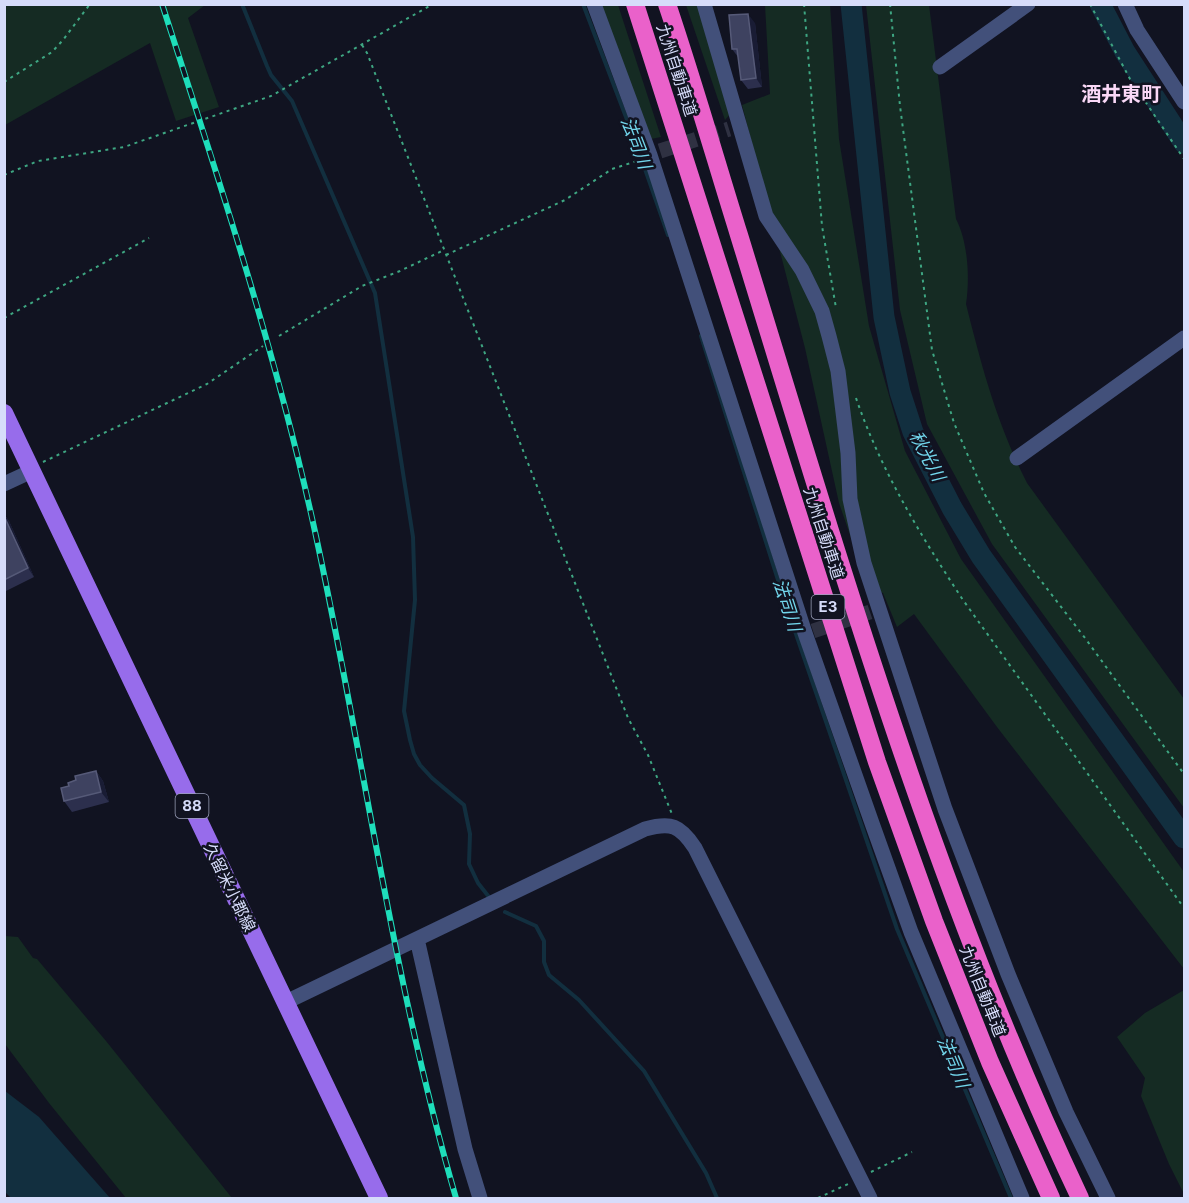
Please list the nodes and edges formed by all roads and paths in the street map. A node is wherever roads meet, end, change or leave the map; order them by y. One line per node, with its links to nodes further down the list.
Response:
1 (90, 4): 14 (path)
2 (433, 4): 12 (path)
3 (594, 4): 40 (street)
4 (635, 4): 41 (highway, 九州自動車道 / E3)
5 (667, 4): 42 (highway, 九州自動車道 / E3)
6 (704, 4): 43 (street)
7 (804, 4): 22 (path)
8 (890, 4): 32 (path)
9 (1028, 4): 13 (street)
10 (1090, 4): 16 (path)
11 (1125, 4): 15 (street)
12 (362, 45): 18 (path); 20 (path)
13 (940, 67)
14 (4, 82)
15 (1185, 102)
16 (1185, 159)
17 (631, 163): 21 (path)
18 (4, 175)
19 (149, 238): 23 (path)
20 (444, 250): 21 (path); 24 (path)
21 (446, 255): 33 (path)
22 (837, 315)
23 (4, 318)
24 (279, 336)
25 (1185, 338): 29 (street)
26 (263, 346): 30 (path)
27 (855, 397): 34 (path)
28 (4, 413): 30 (main road, 久留米小郡線 / 88)
29 (1017, 458)
30 (32, 471): 31 (street); 36 (main road, 久留米小郡線 / 88)
31 (4, 484)
32 (1185, 774)
33 (678, 827): 35 (street); 39 (street)
34 (1185, 908)
35 (417, 939): 36 (street); 38 (street)
36 (286, 1002): 37 (main road, 久留米小郡線 / 88)
37 (379, 1198)
38 (480, 1198)
39 (870, 1198)
40 (1022, 1198)
41 (1051, 1198)
42 (1080, 1198)
43 (1108, 1198)

